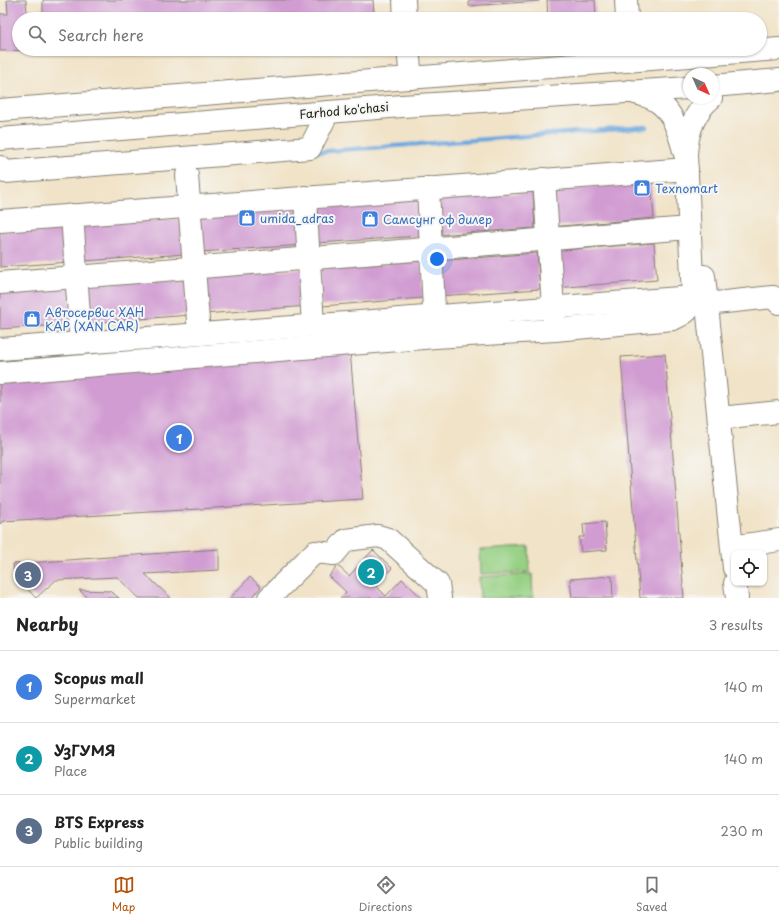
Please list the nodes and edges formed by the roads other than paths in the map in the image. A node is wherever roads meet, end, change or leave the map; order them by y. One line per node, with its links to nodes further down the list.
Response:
1 (404, 0): 3 (main road)
2 (626, 0): 4 (main road)
3 (405, 12)
4 (627, 12)
5 (779, 49): 6 (main road)
6 (767, 50)
7 (409, 56): 11 (main road)
8 (621, 56): 11 (main road)
9 (686, 56): 10 (main road)
10 (687, 68)
11 (411, 78): 18 (main road)
12 (779, 80): 13 (main road)
13 (724, 85)
14 (683, 88): 15 (main road, Farhod ko'chasi)
15 (625, 90): 19 (main road, Farhod ko'chasi); 22 (main road)
16 (692, 104): 20 (main road)
17 (705, 104): 20 (main road)
18 (0, 110)
19 (328, 112): 21 (main road, Farhod ko'chasi); 23 (main road)
20 (694, 122): 22 (main road); 38 (main road)
21 (0, 139)
22 (686, 162): 25 (main road); 31 (main road)
23 (0, 167)
24 (186, 175): 28 (main road)
25 (544, 179): 26 (main road); 32 (main road)
26 (428, 188): 27 (main road); 33 (main road)
27 (305, 198): 28 (main road); 34 (main road)
28 (190, 206): 29 (main road); 35 (main road)
29 (72, 215): 30 (main road); 36 (main road)
30 (0, 220)
31 (689, 228): 32 (main road); 38 (main road)
32 (548, 240): 33 (main road); 40 (main road)
33 (431, 249): 34 (main road); 41 (main road)
34 (308, 259): 35 (main road); 42 (main road)
35 (193, 268): 36 (main road); 44 (main road)
36 (76, 277): 37 (main road); 46 (main road)
37 (0, 283)
38 (700, 300): 39 (main road); 40 (main road); 43 (main road); 50 (main road)
39 (779, 303)
40 (553, 307): 41 (main road); 43 (main road)
41 (435, 316): 42 (main road); 45 (main road)
42 (313, 325): 44 (main road)
43 (555, 330): 45 (main road)
44 (199, 334): 46 (main road)
45 (435, 337): 48 (main road)
46 (81, 342): 47 (main road)
47 (0, 349)
48 (0, 373)
49 (779, 412): 50 (main road)
50 (719, 418): 52 (main road)
51 (779, 540): 53 (main road)
52 (732, 550)
53 (752, 550)
54 (735, 586): 57 (main road)
55 (269, 598): 56 (main road)
56 (440, 598)
57 (737, 598)

